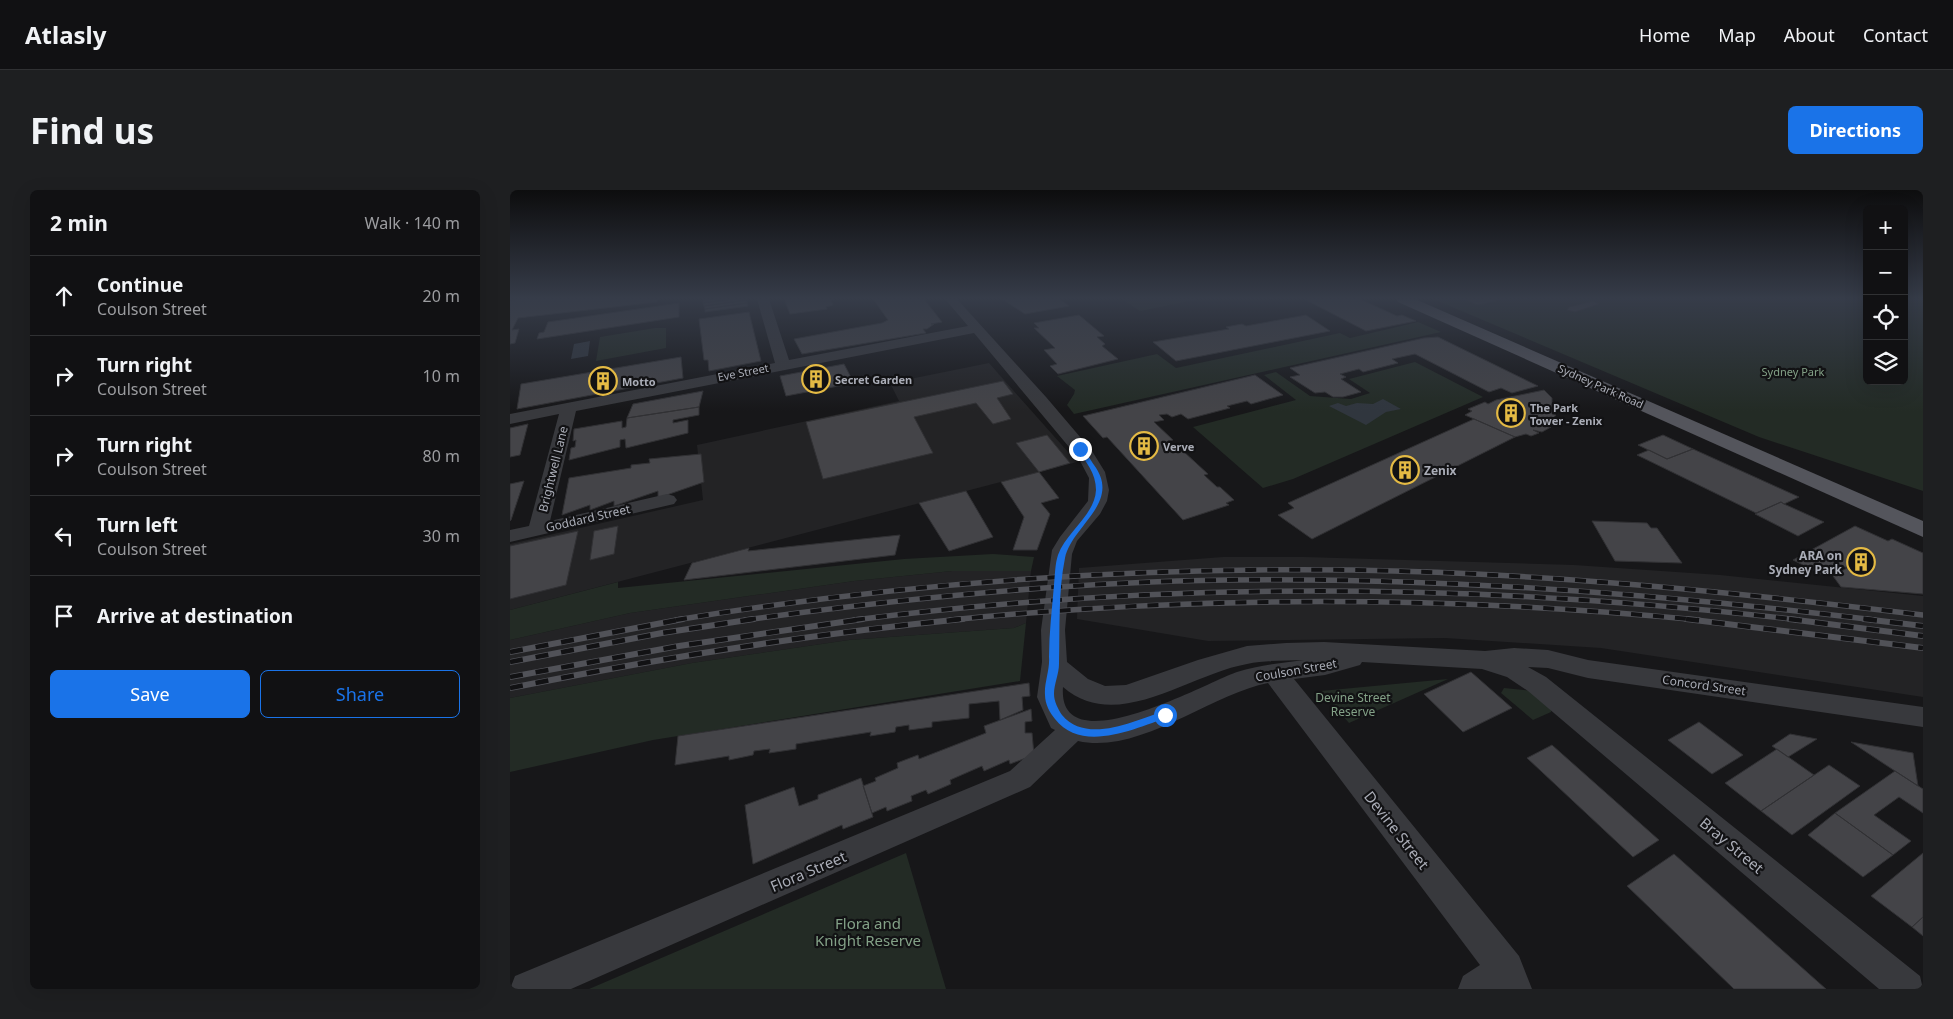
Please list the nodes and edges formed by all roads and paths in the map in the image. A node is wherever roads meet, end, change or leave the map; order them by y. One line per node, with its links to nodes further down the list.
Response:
1 (774, 336): 5 (street)
2 (932, 336): 5 (street, Eve Street)
3 (984, 336): 16 (street)
4 (1488, 336): 8 (main road, Sydney Park Road)
5 (783, 364): 6 (street, Eve Street)
6 (569, 408): 7 (street, Eve Street); 11 (street, Brightwell Lane)
7 (510, 419)
8 (1689, 425): 10 (main road, Sydney Park Road); 12 (main road, Sydney Park Road)
9 (667, 500): 11 (street, Goddard Street)
10 (1923, 510)
11 (538, 530): 13 (street, Goddard Street)
12 (1923, 530)
13 (510, 536)
14 (1362, 655): 15 (street, Coulson Street); 16 (street, Coulson Street); 18 (street, Coulson Street)
15 (1485, 660): 17 (street, Concord Street); 19 (street, Bray Street)
16 (1054, 665): 21 (street)
17 (1588, 669): 19 (street); 20 (street, Concord Street)
18 (1275, 673): 21 (street, Coulson Street); 22 (street, Devine Street)
19 (1557, 700): 25 (street, Bray Street)
20 (1923, 717)
21 (1072, 728): 23 (street, Flora Street)
22 (1510, 979): 24 (street)
23 (528, 989)
24 (1476, 989)
25 (1907, 989)

